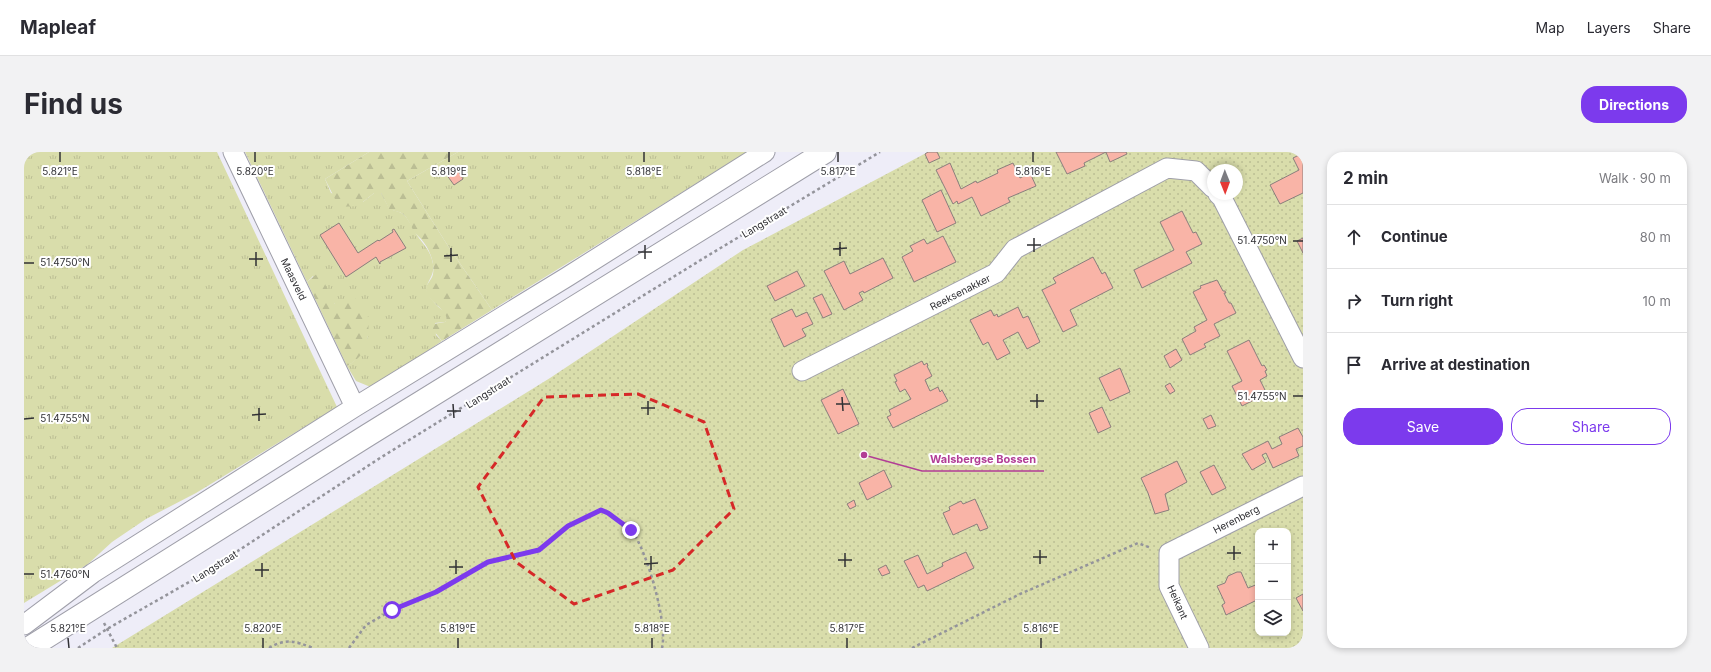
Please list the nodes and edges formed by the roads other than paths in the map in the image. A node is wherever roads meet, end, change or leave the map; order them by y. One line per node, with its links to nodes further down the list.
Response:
1 (233, 152): 8 (street, Maasveld)
2 (765, 152): 8 (street)
3 (825, 152): 12 (main road)
4 (1207, 182): 7 (street, Reeksenakker)
5 (1223, 200): 6 (street)
6 (1303, 358)
7 (802, 371)
8 (355, 407): 11 (street)
9 (1303, 486): 10 (street, Herenberg)
10 (1169, 553): 13 (street, Heikant)
11 (24, 625)
12 (28, 648)
13 (1199, 648)

